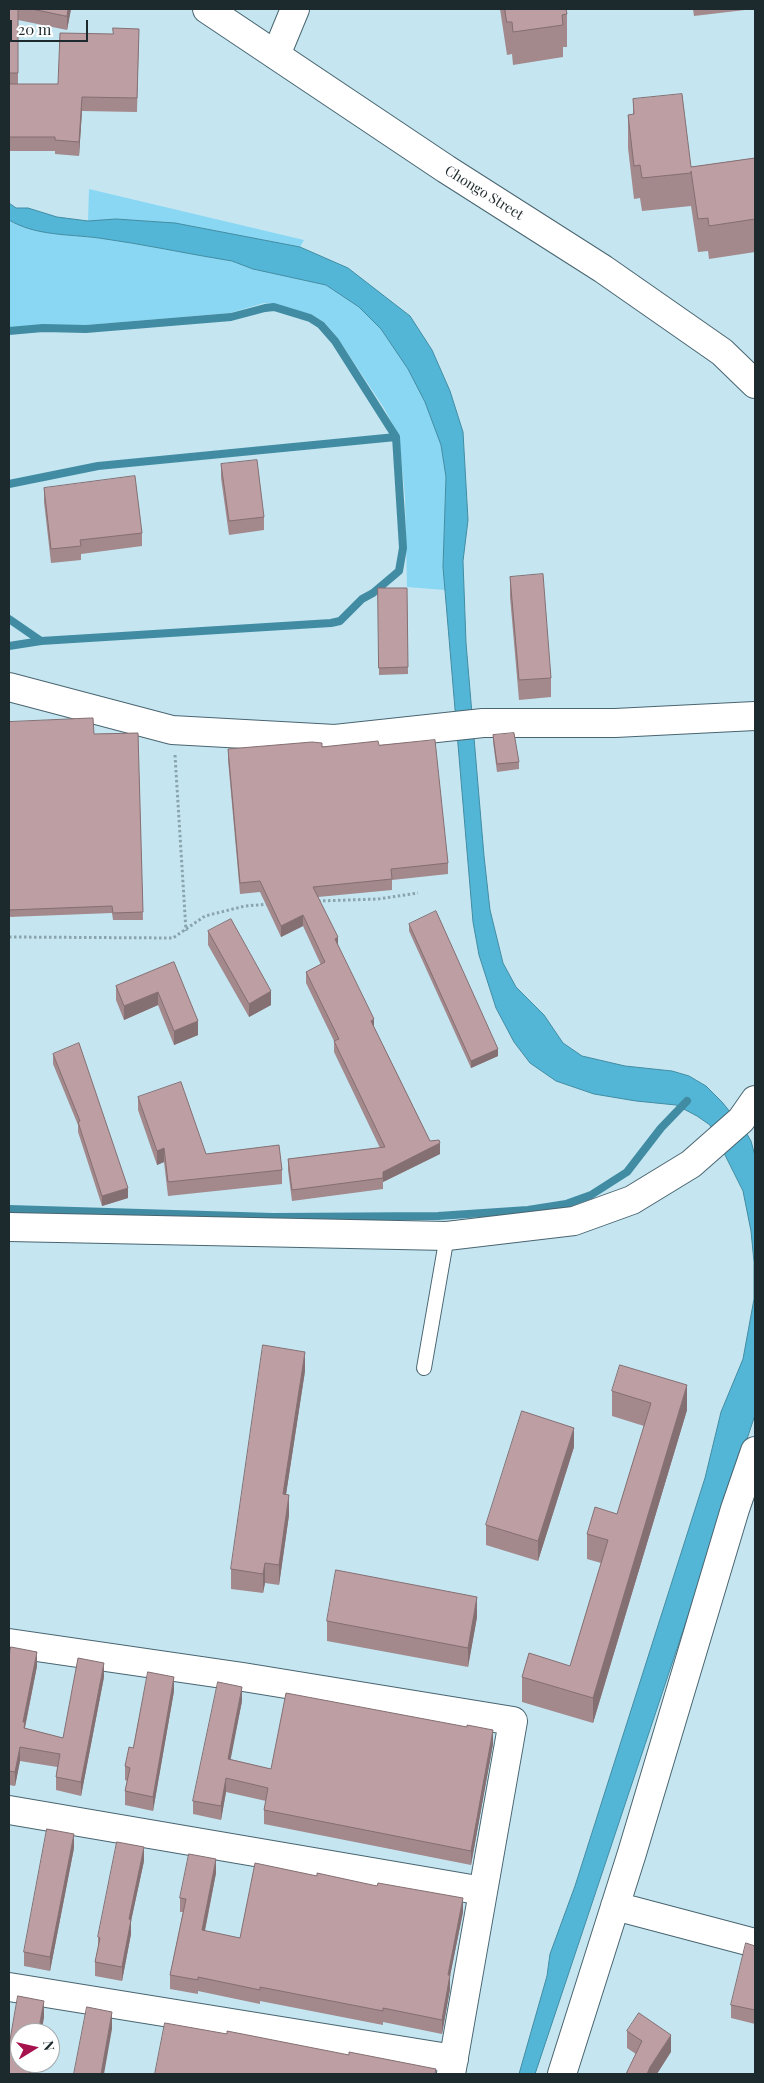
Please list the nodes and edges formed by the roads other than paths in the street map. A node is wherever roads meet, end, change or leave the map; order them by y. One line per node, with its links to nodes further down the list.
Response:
1 (207, 9): 3 (street, Chongo Street)
2 (295, 9): 3 (street)
3 (276, 54): 4 (street, Chongo Street)
4 (755, 384)
5 (9, 687): 6 (street)
6 (755, 716)
7 (748, 1110): 9 (street)
8 (9, 1228): 9 (street)
9 (447, 1236): 10 (lane)
10 (424, 1368)
11 (755, 1450): 15 (street)
12 (9, 1643): 14 (street)
13 (9, 1810): 14 (street)
14 (483, 1891): 18 (street)
15 (615, 1906): 16 (street); 19 (street)
16 (755, 1943)
17 (9, 1988): 18 (street)
18 (452, 2066)
19 (562, 2074)

